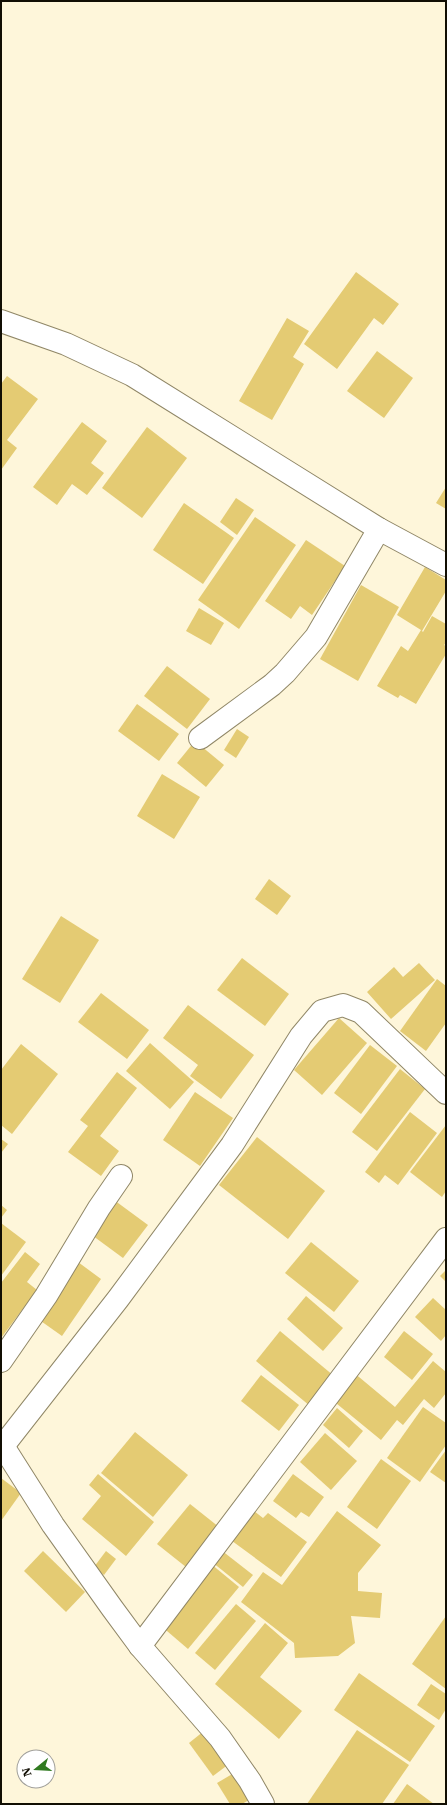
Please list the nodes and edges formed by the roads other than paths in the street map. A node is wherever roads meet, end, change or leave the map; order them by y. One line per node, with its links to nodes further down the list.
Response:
1 (1, 321): 2 (street)
2 (379, 529): 3 (street); 4 (street)
3 (446, 565)
4 (200, 738)
5 (446, 1093): 9 (street)
6 (121, 1176): 8 (street)
7 (446, 1239): 10 (street)
8 (1, 1361)
9 (2, 1445): 10 (street)
10 (140, 1646): 11 (street)
11 (263, 1804)

